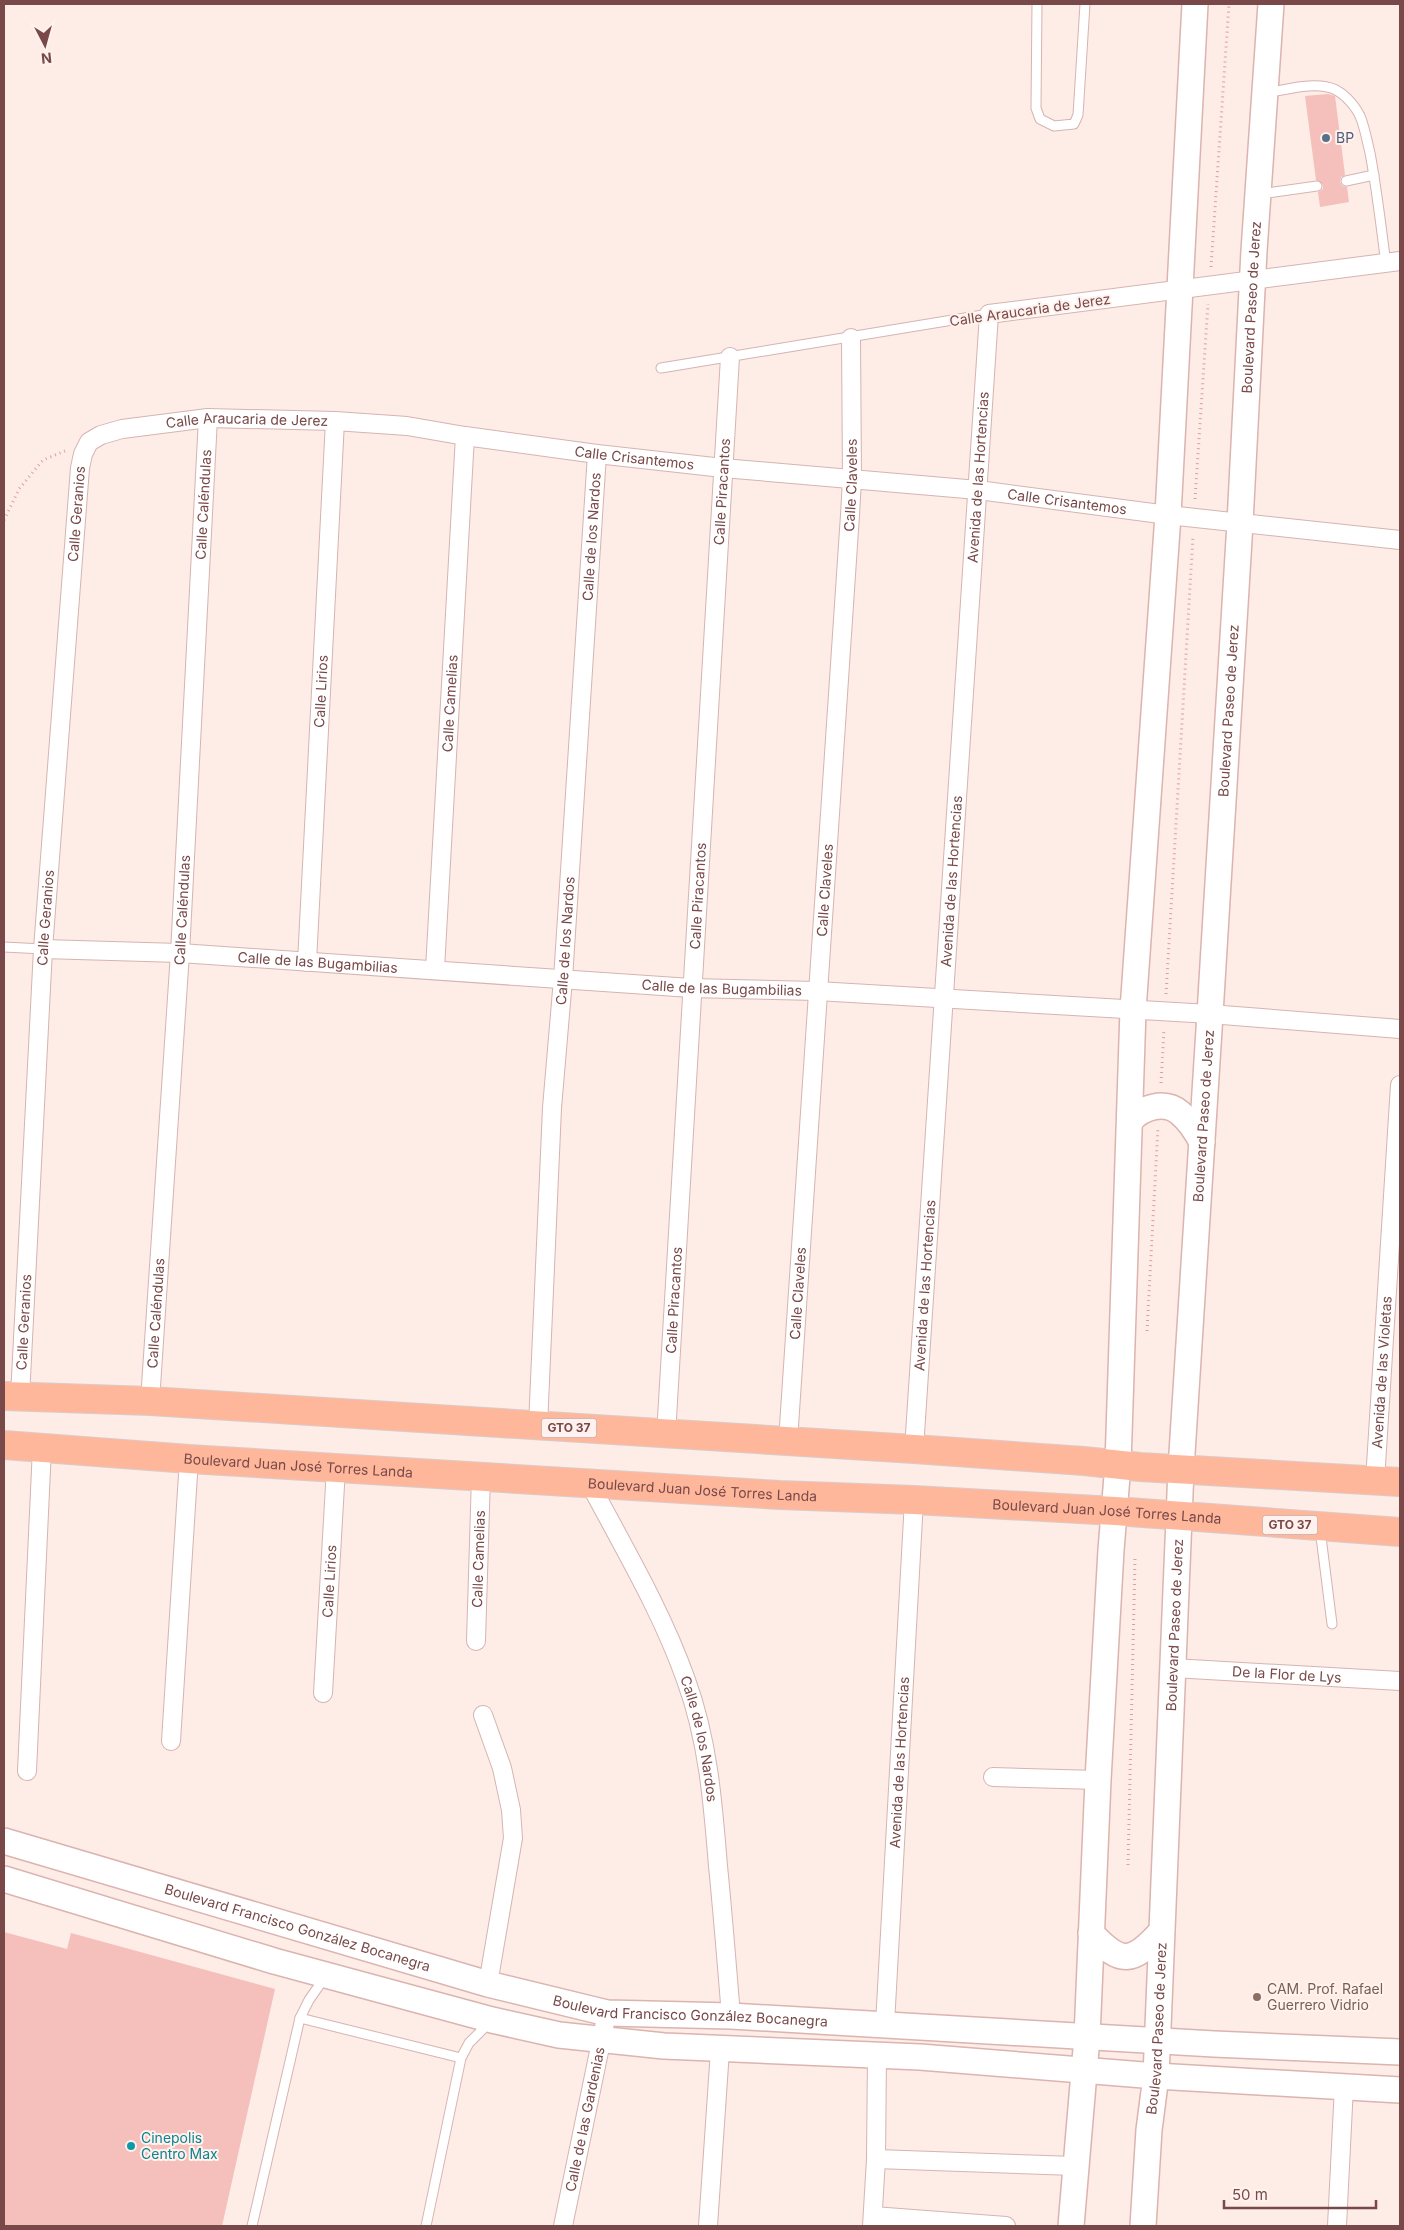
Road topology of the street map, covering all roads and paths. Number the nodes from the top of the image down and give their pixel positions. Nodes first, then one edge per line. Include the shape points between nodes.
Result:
1 (1037, 4) edge
2 (1085, 4) edge
3 (1195, 4) edge
4 (1229, 4) edge
5 (1271, 4) edge
6 (1264, 93) junction
7 (1374, 175) junction
8 (1346, 181) dead end
9 (1317, 186) dead end
10 (1258, 194) junction
11 (1393, 262) edge
12 (1253, 280) junction
13 (1209, 285) junction
14 (1180, 288) junction
15 (989, 314) junction
16 (851, 338) junction
17 (730, 357) junction
18 (660, 368) dead end
19 (208, 418) junction
20 (335, 421) junction
21 (407, 426) joint
22 (465, 436) junction
23 (89, 442) junction
24 (598, 454) junction
25 (723, 468) junction
26 (852, 479) junction
27 (978, 490) junction
28 (1168, 515) junction
29 (1194, 518) junction
30 (4, 520) edge
31 (1240, 523) junction
32 (1400, 540) edge
33 (4, 947) edge
34 (43, 949) junction
35 (180, 953) junction
36 (307, 962) junction
37 (435, 969) junction
38 (563, 979) junction
39 (691, 988) junction
40 (817, 991) junction
41 (943, 999) junction
42 (1134, 1010) junction
43 (1165, 1011) junction
44 (1210, 1014) junction
45 (1400, 1029) edge
46 (1400, 1085) edge
47 (1159, 1107) junction
48 (1130, 1120) junction
49 (1202, 1142) junction
50 (1146, 1340) dead end
51 (12, 1397) edge
52 (150, 1401) junction
53 (538, 1426) junction
54 (666, 1435) junction
55 (788, 1441) junction
56 (4, 1445) edge
57 (42, 1448) junction
58 (914, 1449) junction
59 (189, 1459) junction
60 (1118, 1464) junction
61 (336, 1468) junction
62 (1181, 1469) junction
63 (481, 1476) junction
64 (1388, 1482) edge
65 (590, 1484) junction
66 (914, 1500) junction
67 (1115, 1511) junction
68 (1179, 1516) junction
69 (1320, 1527) junction
70 (1400, 1532) edge
71 (1135, 1553) dead end
72 (1332, 1624) dead end
73 (476, 1641) dead end
74 (1173, 1668) junction
75 (1400, 1681) edge
76 (323, 1693) dead end
77 (483, 1715) dead end
78 (171, 1742) dead end
79 (27, 1770) dead end
80 (993, 1777) dead end
81 (1098, 1780) junction
82 (4, 1841) edge
83 (1128, 1865) dead end
84 (4, 1879) edge
85 (1162, 1932) junction
86 (1091, 1933) junction
87 (374, 1951) junction
88 (326, 1975) junction
89 (488, 1984) junction
90 (607, 2013) junction
91 (731, 2016) junction
92 (300, 2018) junction
93 (492, 2020) junction
94 (885, 2024) junction
95 (1087, 2038) junction
96 (600, 2040) junction
97 (1157, 2041) junction
98 (720, 2050) junction
99 (1400, 2052) edge
100 (877, 2055) junction
101 (461, 2058) junction
102 (1085, 2071) junction
103 (1156, 2076) junction
104 (1344, 2086) junction
105 (1400, 2090) edge
106 (876, 2159) junction
107 (1075, 2166) junction
108 (872, 2221) edge
109 (252, 2226) edge
110 (426, 2226) edge
111 (563, 2226) edge
112 (708, 2226) edge
113 (1006, 2226) edge
114 (1071, 2226) edge
115 (1142, 2226) edge
116 (1337, 2226) edge

1 - 2 lane via 1036,108 1040,119 1054,126 1074,124 1078,115
3 - 14 main road
4 - 13 path
5 - 6 main road, Boulevard Paseo de Jerez
6 - 7 lane via 1313,86 1338,90 1360,116
6 - 10 main road, Boulevard Paseo de Jerez
7 - 8 lane
7 - 11 lane
9 - 10 lane
10 - 12 main road, Boulevard Paseo de Jerez
11 - 12 street, Calle Araucaria de Jerez
12 - 13 street, Calle Araucaria de Jerez
12 - 31 main road, Boulevard Paseo de Jerez
13 - 14 street, Calle Araucaria de Jerez
13 - 29 path
14 - 15 street, Calle Araucaria de Jerez
14 - 28 main road
15 - 16 lane, Calle Araucaria de Jerez
15 - 27 street, Avenida de las Hortencias
16 - 17 lane, Calle Araucaria de Jerez
16 - 26 street, Calle Claveles
17 - 18 lane, Calle Araucaria de Jerez
17 - 25 street, Calle Piracantos
19 - 20 street, Calle Araucaria de Jerez
19 - 23 street, Calle Araucaria de Jerez via 122,429
19 - 35 street, Calle Caléndulas
20 - 21 street, Calle Araucaria de Jerez
20 - 36 street, Calle Lirios
21 - 22 street, Calle Crisantemos
22 - 24 street, Calle Crisantemos
22 - 37 street, Calle Camelias
23 - 30 path via 43,460 19,490
23 - 34 street, Calle Geranios via 82,454 80,468
24 - 25 street, Calle Crisantemos
24 - 38 street, Calle de los Nardos
25 - 26 street, Calle Crisantemos
25 - 39 street, Calle Piracantos
26 - 27 street, Calle Crisantemos
26 - 40 street, Calle Claveles
27 - 28 street, Calle Crisantemos
27 - 41 street, Avenida de las Hortencias
28 - 29 street, Calle Crisantemos
28 - 42 main road
29 - 31 street, Calle Crisantemos
29 - 43 path
31 - 32 street, Calle Crisantemos
31 - 44 main road, Boulevard Paseo de Jerez
33 - 34 lane
34 - 35 street, Calle de las Bugambilias
34 - 51 street, Calle Geranios
35 - 36 street, Calle de las Bugambilias
35 - 52 street, Calle Caléndulas
36 - 37 street, Calle de las Bugambilias
37 - 38 street, Calle de las Bugambilias
38 - 39 street, Calle de las Bugambilias
38 - 53 street, Calle de los Nardos via 552,1108
39 - 40 street, Calle de las Bugambilias
39 - 54 street, Calle Piracantos
40 - 41 street, Calle de las Bugambilias
40 - 55 street, Calle Claveles
41 - 42 street, Calle de las Bugambilias
41 - 58 street, Avenida de las Hortencias
42 - 43 street, Calle de las Bugambilias
42 - 48 main road
43 - 44 street, Calle de las Bugambilias
43 - 47 path
44 - 45 street, Calle de las Bugambilias
44 - 49 main road, Boulevard Paseo de Jerez
46 - 64 street, Avenida de las Violetas
47 - 48 main road via 1148,1107
47 - 49 main road via 1178,1111 1190,1122
47 - 50 path
48 - 60 main road
49 - 62 main road, Boulevard Paseo de Jerez
51 - 52 main road, GTO 37
52 - 53 main road, GTO 37
53 - 54 main road, GTO 37
54 - 55 main road, GTO 37
55 - 58 main road, GTO 37
56 - 57 main road, Boulevard Juan José Torres Landa / GTO 37
57 - 59 main road, Boulevard Juan José Torres Landa / GTO 37
57 - 79 street
58 - 60 main road, GTO 37
59 - 61 main road, Boulevard Juan José Torres Landa / GTO 37
59 - 78 street
60 - 62 main road, GTO 37
60 - 67 main road
61 - 63 main road, Boulevard Juan José Torres Landa / GTO 37
61 - 76 street, Calle Lirios
62 - 64 main road, GTO 37
62 - 68 main road, Boulevard Paseo de Jerez
63 - 65 main road, Boulevard Juan José Torres Landa / GTO 37
63 - 73 street, Calle Camelias
65 - 66 main road, Boulevard Juan José Torres Landa / GTO 37
65 - 91 street, Calle de los Nardos via 670,1639 698,1719 714,1809
66 - 67 main road, Boulevard Juan José Torres Landa / GTO 37
66 - 94 street, Avenida de las Hortencias
67 - 68 main road, Boulevard Juan José Torres Landa / GTO 37
67 - 81 main road
68 - 69 main road, Boulevard Juan José Torres Landa / GTO 37
68 - 74 main road, Boulevard Paseo de Jerez
69 - 70 main road, Boulevard Juan José Torres Landa / GTO 37
69 - 72 lane
71 - 83 path
74 - 75 street, De la Flor de Lys
74 - 85 main road, Boulevard Paseo de Jerez
77 - 89 street via 502,1768 511,1810 512,1838
80 - 81 street
81 - 86 main road
82 - 87 main road, Boulevard Francisco González Bocanegra
84 - 88 main road
85 - 86 main road via 1141,1953 1122,1957 1113,1954
85 - 97 main road, Boulevard Paseo de Jerez
86 - 95 main road
87 - 88 main road via 341,1955
87 - 89 main road, Boulevard Francisco González Bocanegra
88 - 92 lane
88 - 93 main road
89 - 90 main road, Boulevard Francisco González Bocanegra
90 - 91 main road, Boulevard Francisco González Bocanegra
90 - 96 street, Calle de las Gardenias
91 - 94 main road, Boulevard Francisco González Bocanegra
92 - 101 lane
92 - 109 lane
93 - 96 main road
93 - 101 lane via 469,2043
94 - 95 main road, Boulevard Francisco González Bocanegra
95 - 97 main road, Boulevard Francisco González Bocanegra
95 - 102 main road
96 - 98 main road
96 - 111 street, Calle de las Gardenias
97 - 99 main road, Boulevard Francisco González Bocanegra
97 - 103 main road, Boulevard Paseo de Jerez
98 - 100 main road
98 - 112 street
100 - 102 main road
100 - 106 street
101 - 110 lane
102 - 103 main road
102 - 107 main road
103 - 104 main road
103 - 115 main road, Boulevard Paseo de Jerez
104 - 105 main road
104 - 116 street
106 - 107 street
106 - 108 street
107 - 114 main road
108 - 113 street

